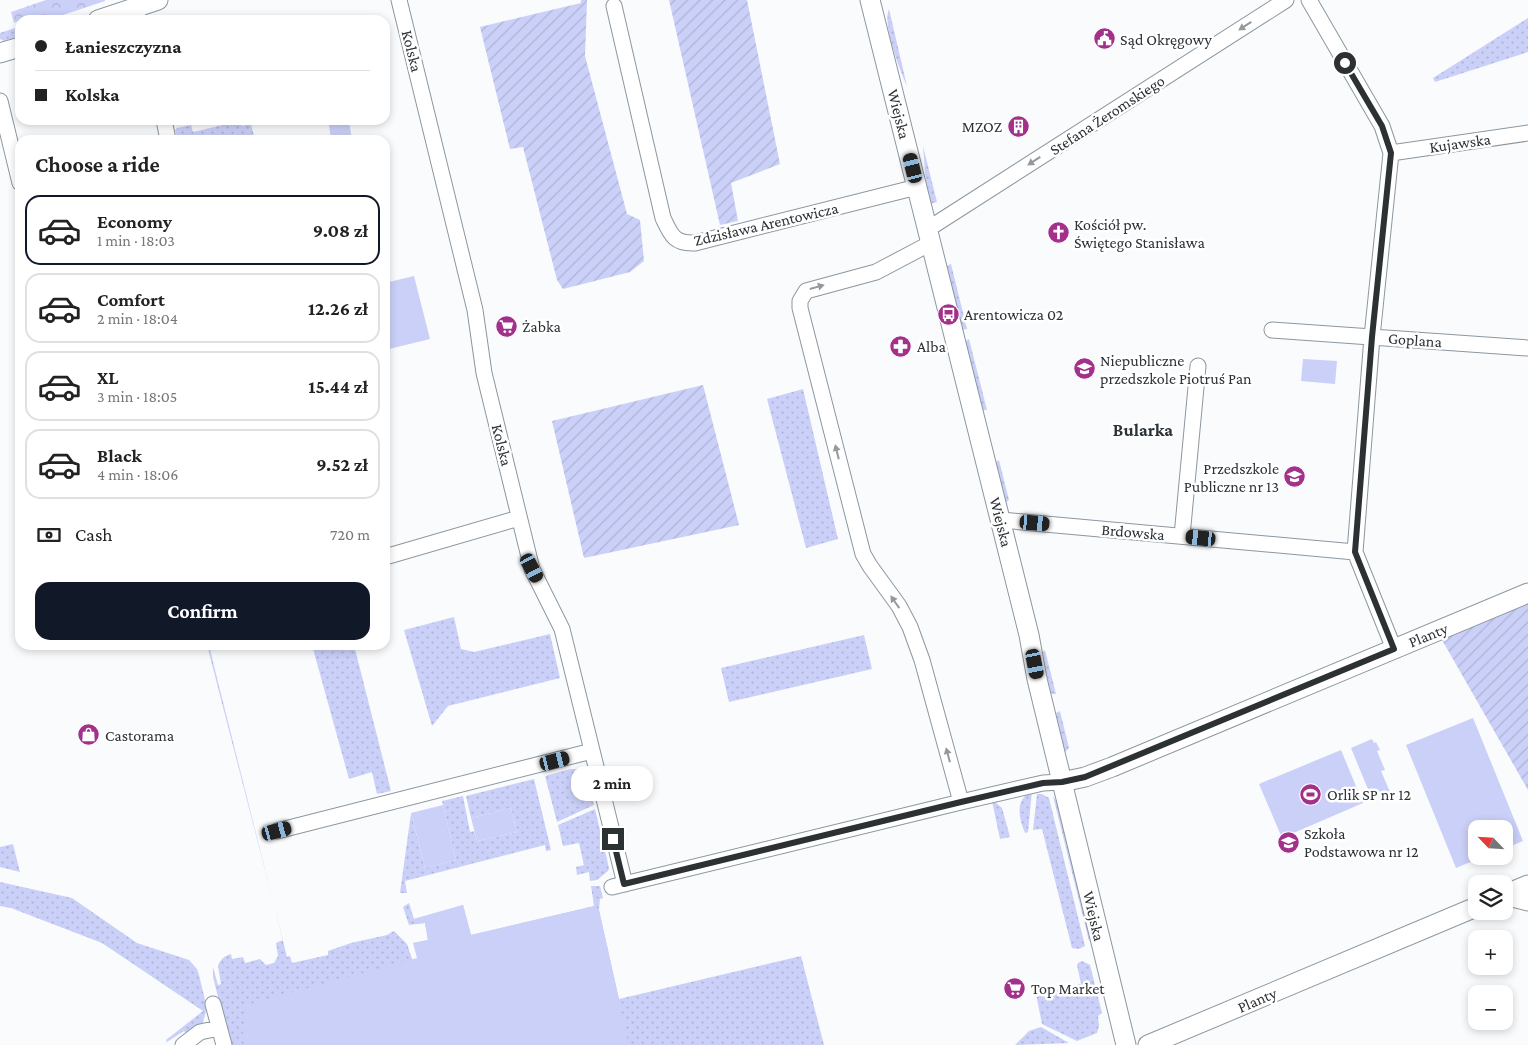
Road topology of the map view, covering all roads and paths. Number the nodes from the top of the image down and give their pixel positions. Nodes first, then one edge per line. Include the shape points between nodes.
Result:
1 (158, 0) edge
2 (399, 0) edge
3 (1286, 0) edge
4 (1309, 0) edge
5 (874, 1) edge
6 (614, 6) dead end
7 (137, 14) edge
8 (15, 48) edge
9 (0, 53) edge
10 (0, 101) edge
11 (1528, 133) edge
12 (1391, 153) junction
13 (15, 162) edge
14 (917, 187) junction
15 (929, 236) junction
16 (1272, 330) dead end
17 (1372, 337) junction
18 (1528, 348) edge
19 (1198, 366) dead end
20 (519, 518) junction
21 (1001, 520) junction
22 (1182, 536) junction
23 (1355, 552) junction
24 (390, 556) edge
25 (1528, 593) edge
26 (1394, 649) junction
27 (592, 751) junction
28 (1062, 782) junction
29 (961, 802) junction
30 (277, 831) dead end
31 (618, 885) joint
32 (1528, 885) edge
33 (1513, 892) edge
34 (1513, 899) edge
35 (1528, 903) edge
36 (1468, 910) edge
37 (213, 1004) dead end
38 (219, 1028) junction
39 (183, 1045) edge
40 (224, 1045) edge
41 (1126, 1045) edge
42 (1148, 1045) edge

1 - 7 street
2 - 20 street, Kolska via 475,310 484,373
3 -> 15 street, Stefana Żeromskiego
4 - 12 street via 1382,126
5 - 14 street, Wiejska
6 - 14 street, Zdzisława Arentowicza via 664,218 677,240 695,243
8 - 9 street
10 - 13 street
11 - 12 street, Kujawska
12 - 17 street
14 - 15 street, Wiejska
15 - 21 street, Wiejska
29 -> 15 street, Stefana Żeromskiego via 913,635 899,606 864,554 800,308 806,291 876,272
16 - 17 street, Goplana
17 - 18 street, Goplana
17 - 23 street
19 - 22 street
20 - 24 street
20 - 27 street, Kolska via 532,568 562,629
21 - 22 street, Brdowska
21 - 28 street, Wiejska
22 - 23 street, Brdowska
23 - 26 street
25 - 26 street, Planty
26 - 28 street, Planty via 1112,767
27 - 30 street
27 - 31 street, Kolska
28 - 29 street, Planty via 1043,783
28 - 41 street, Wiejska
29 - 31 street, Planty
32 - 33 street
34 - 35 street
36 - 42 street, Planty
37 - 38 street
38 - 39 street via 200,1032
38 - 40 street

